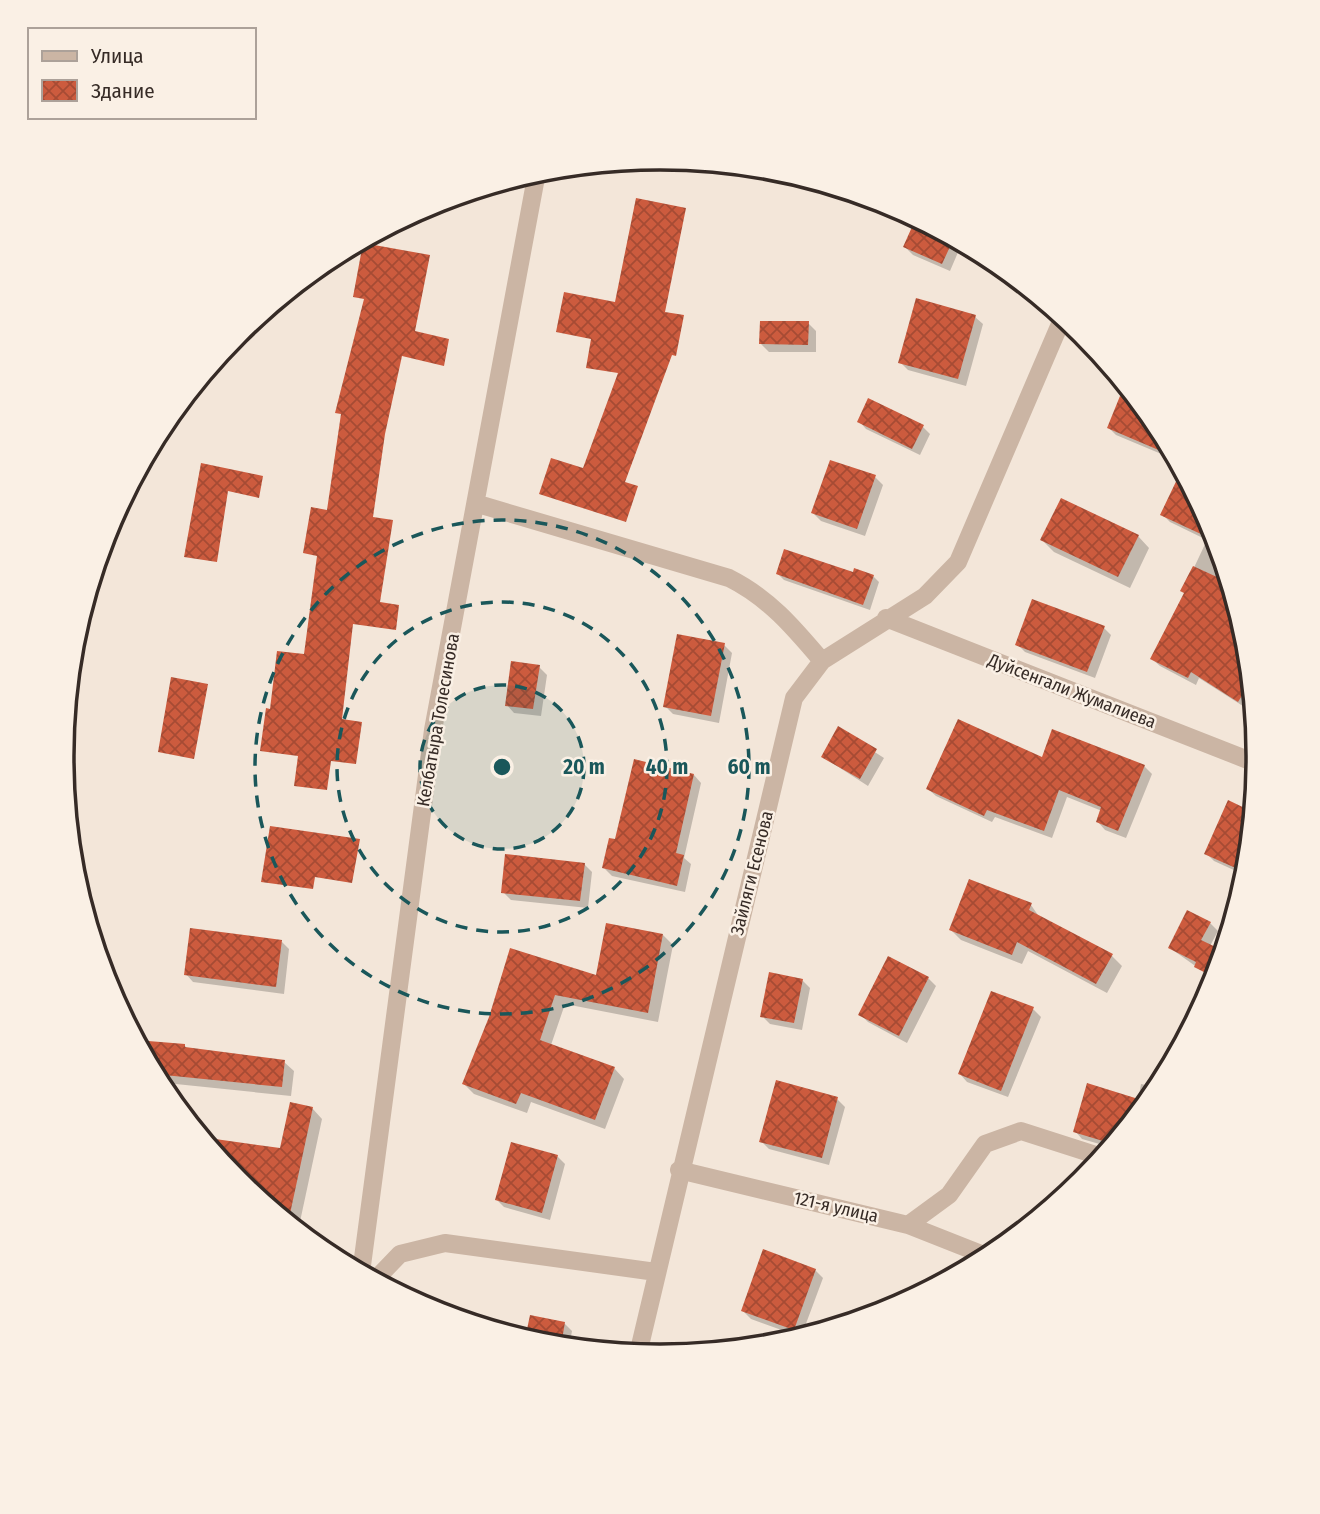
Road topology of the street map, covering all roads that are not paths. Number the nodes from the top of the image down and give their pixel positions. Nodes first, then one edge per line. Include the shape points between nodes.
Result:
1 (535, 184) edge
2 (1059, 327) edge
3 (478, 504) junction
4 (886, 618) junction
5 (822, 661) junction
6 (1246, 759) edge
7 (1092, 1154) edge
8 (679, 1170) junction
9 (908, 1225) junction
10 (975, 1252) edge
11 (362, 1262) edge
12 (656, 1272) junction
13 (382, 1273) edge
14 (640, 1343) edge

1 - 3 street, Келбатыра Толесинова
2 - 4 street, Зайляги Есенова via 958,562 925,596
3 - 5 street via 729,578 753,590 786,618
3 - 11 street, Келбатыра Толесинова via 433,730
4 - 5 street, Зайляги Есенова
4 - 6 street, Дуйсенгали Жумалиева
5 - 8 street, Зайляги Есенова via 794,698
7 - 9 street via 1021,1131 985,1144 949,1195
8 - 9 street, 121-я улица
8 - 12 street, Зайляги Есенова
9 - 10 street, 121-я улица
12 - 13 street via 445,1243 400,1254
12 - 14 street, Зайляги Есенова

